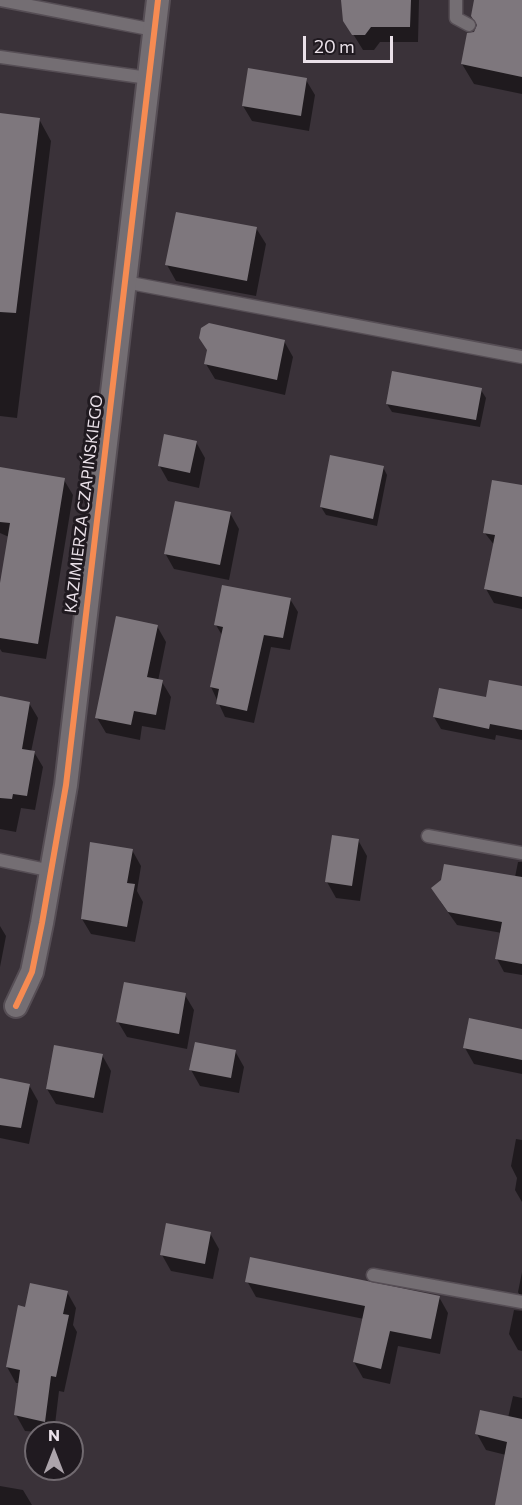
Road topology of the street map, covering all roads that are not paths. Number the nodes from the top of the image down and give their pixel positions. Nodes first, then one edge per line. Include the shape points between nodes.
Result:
1 (0, 0) edge
2 (158, 0) edge
3 (456, 0) edge
4 (469, 25) dead end
5 (154, 30) junction
6 (0, 57) edge
7 (148, 78) junction
8 (124, 282) junction
9 (522, 357) edge
10 (428, 836) dead end
11 (522, 853) edge
12 (0, 860) edge
13 (52, 871) junction
14 (16, 1006) dead end
15 (373, 1275) dead end
16 (522, 1302) edge

1 - 5 lane
2 - 5 street, KAZIMIERZA CZAPIŃSKIEGO
3 - 4 lane via 456,18
5 - 7 street, KAZIMIERZA CZAPIŃSKIEGO
6 - 7 lane
7 - 8 street, KAZIMIERZA CZAPIŃSKIEGO
8 - 9 lane
8 - 13 street, KAZIMIERZA CZAPIŃSKIEGO via 66,785
10 - 11 lane
12 - 13 lane
13 - 14 street, KAZIMIERZA CZAPIŃSKIEGO via 32,972
15 - 16 lane

